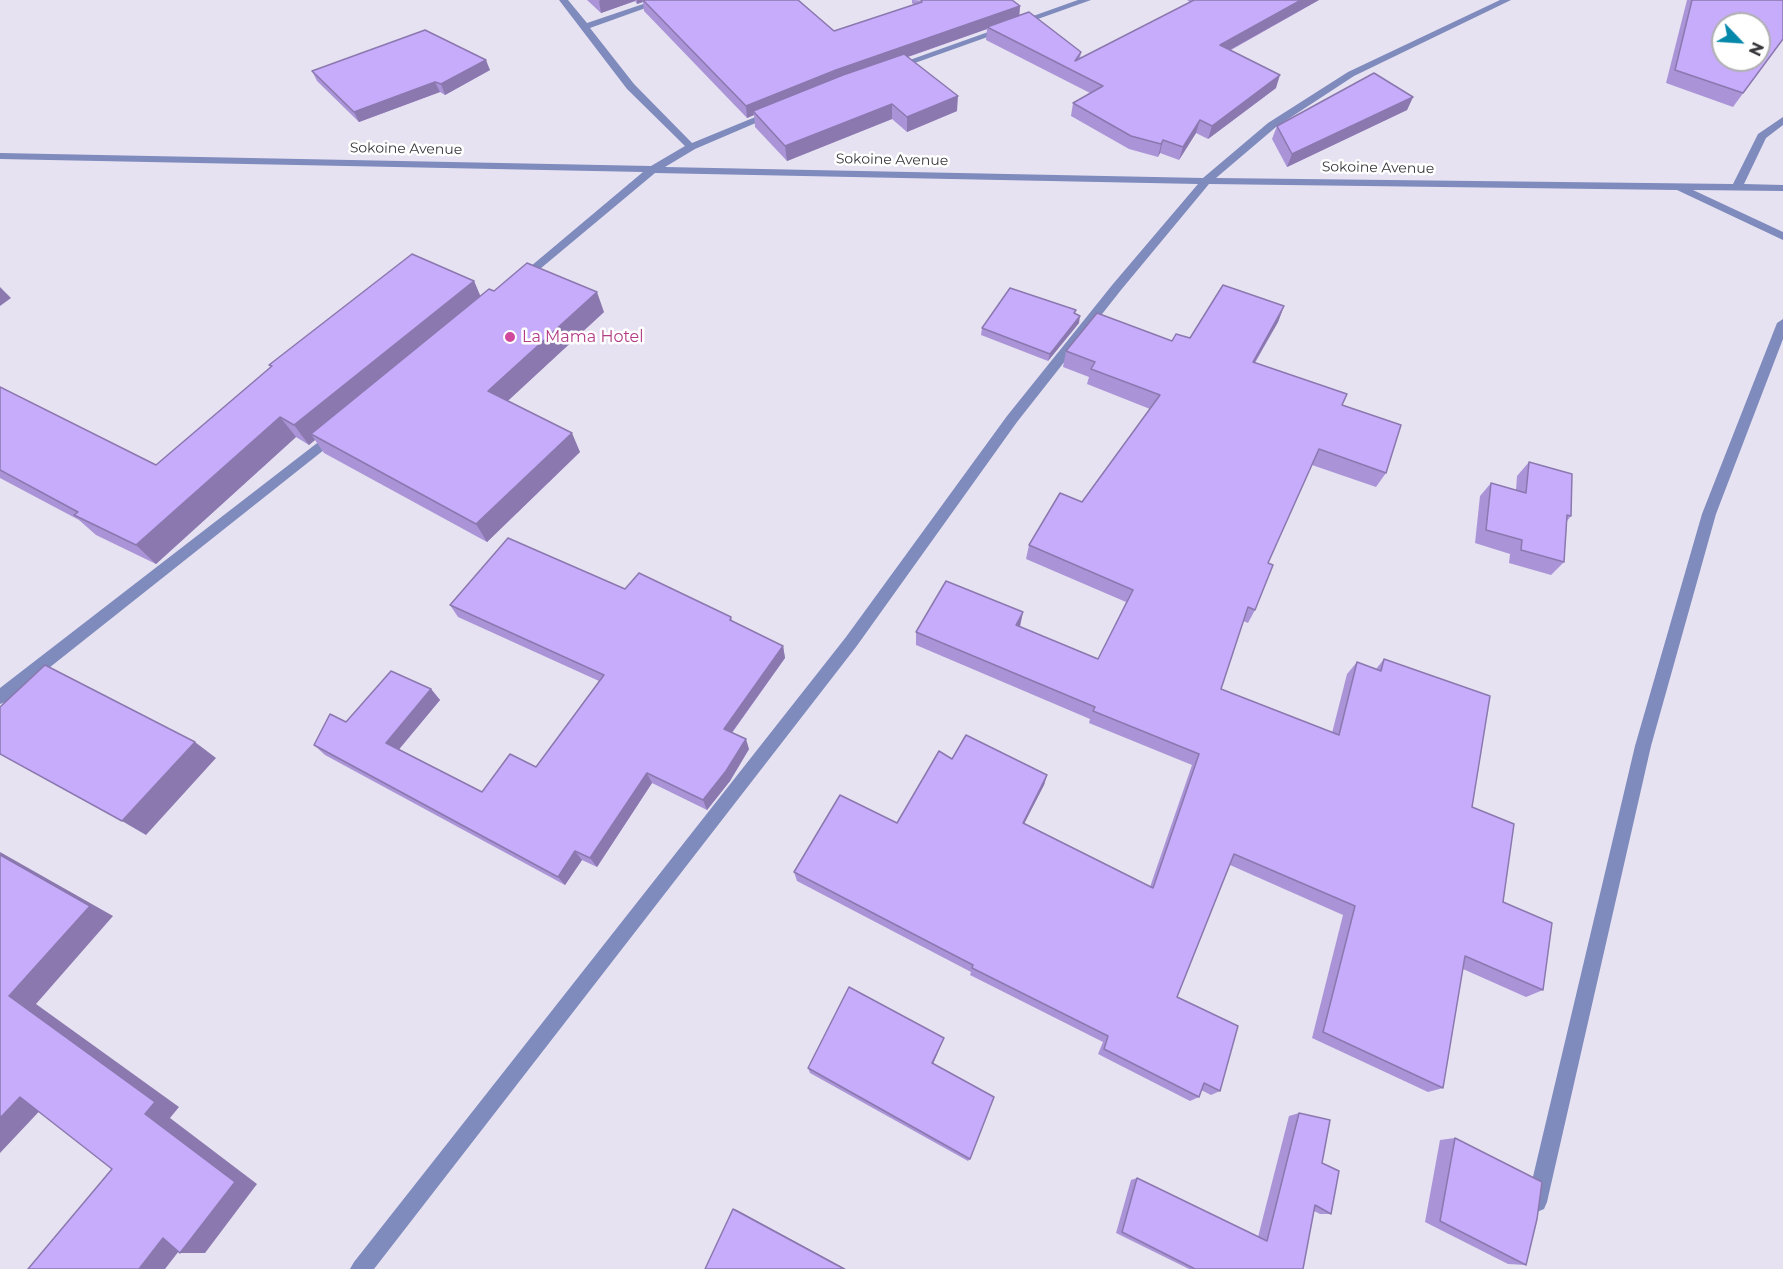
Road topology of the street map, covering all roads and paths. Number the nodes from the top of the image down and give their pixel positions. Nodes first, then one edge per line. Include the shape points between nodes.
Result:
1 (563, 0) edge
2 (664, 0) edge
3 (1087, 0) edge
4 (1508, 0) edge
5 (586, 26) junction
6 (883, 71) edge
7 (787, 108) edge
8 (1783, 120) edge
9 (691, 147) junction
10 (0, 156) edge
11 (652, 170) junction
12 (1206, 181) junction
13 (1678, 187) junction
14 (1737, 187) junction
15 (1783, 188) edge
16 (1783, 236) edge
17 (516, 285) edge
18 (1783, 322) edge
19 (341, 430) edge
20 (0, 698) edge
21 (1534, 1214) edge
22 (362, 1269) edge

1 - 5 street
2 - 5 street
3 - 6 street
4 - 12 street via 1352,74 1272,125
5 - 9 street via 640,98
7 - 9 street
8 - 14 street via 1762,136
9 - 11 street
10 - 11 street, Sokoine Avenue
11 - 12 street, Sokoine Avenue
11 - 17 street
12 - 13 street, Sokoine Avenue
12 - 22 street via 1012,419 851,642
13 - 14 street, Sokoine Avenue
13 - 16 street
14 - 15 street, Sokoine Avenue
18 - 21 street via 1709,514 1643,746
19 - 20 street

